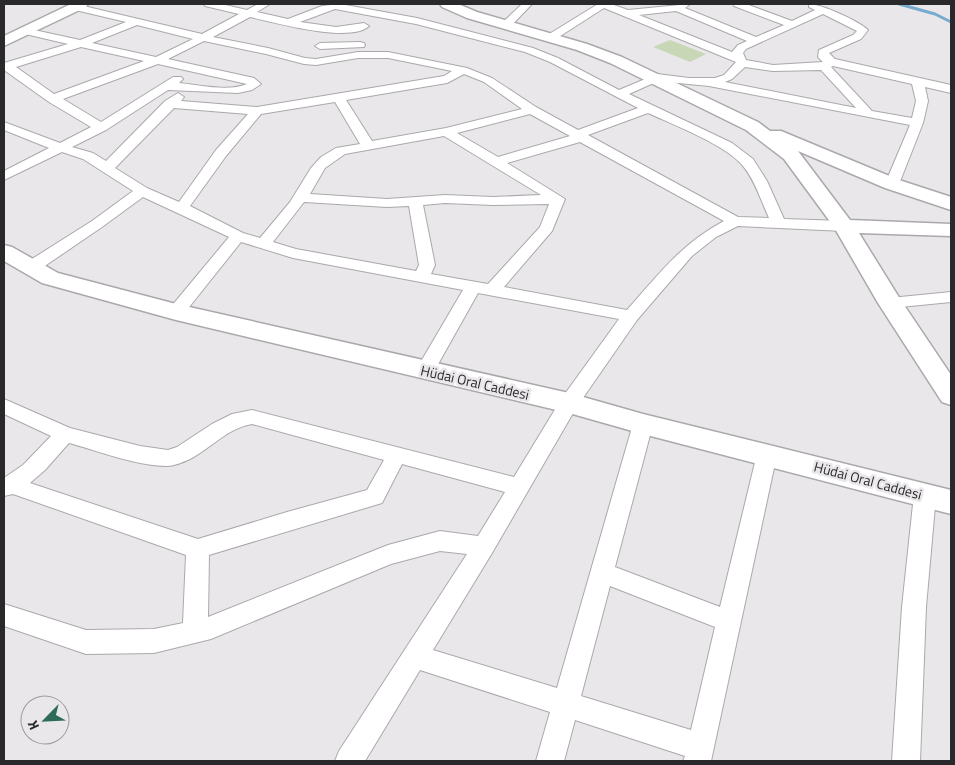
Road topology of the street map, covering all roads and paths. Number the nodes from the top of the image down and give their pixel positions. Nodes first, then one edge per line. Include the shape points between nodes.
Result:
1 (209, 4) edge
2 (265, 4) edge
3 (447, 4) edge
4 (527, 4) edge
5 (604, 4) edge
6 (738, 4) edge
7 (810, 4) edge
8 (78, 5) edge
9 (681, 6) edge
10 (824, 9) junction
11 (248, 13) junction
12 (627, 13) junction
13 (139, 21) junction
14 (290, 22) junction
15 (506, 25) junction
16 (364, 26) dead end
17 (793, 26) junction
18 (336, 30) junction
19 (25, 31) junction
20 (203, 38) junction
21 (550, 38) junction
22 (756, 41) junction
23 (4, 42) edge
24 (82, 43) junction
25 (320, 46) junction
26 (391, 56) junction
27 (158, 60) junction
28 (304, 61) junction
29 (741, 61) junction
30 (828, 64) junction
31 (5, 66) edge
32 (192, 68) junction
33 (463, 70) junction
34 (650, 78) junction
35 (708, 83) junction
36 (918, 83) junction
37 (167, 86) junction
38 (191, 87) junction
39 (951, 89) edge
40 (620, 94) junction
41 (338, 98) junction
42 (53, 99) junction
43 (169, 104) junction
44 (650, 108) junction
45 (532, 110) junction
46 (256, 111) junction
47 (867, 112) junction
48 (916, 122) junction
49 (4, 126) edge
50 (752, 126) junction
51 (101, 127) junction
52 (446, 132) junction
53 (579, 136) junction
54 (368, 146) junction
55 (62, 148) junction
56 (496, 162) junction
57 (107, 168) junction
58 (4, 176) edge
59 (892, 184) junction
60 (142, 192) junction
61 (301, 198) junction
62 (558, 198) junction
63 (415, 201) junction
64 (951, 204) edge
65 (182, 208) junction
66 (735, 221) junction
67 (779, 224) junction
68 (844, 226) junction
69 (951, 230) edge
70 (238, 236) junction
71 (263, 244) junction
72 (4, 252) edge
73 (30, 268) junction
74 (422, 277) junction
75 (473, 286) junction
76 (492, 290) junction
77 (951, 296) edge
78 (890, 303) junction
79 (176, 312) junction
80 (631, 316) junction
81 (425, 370) junction
82 (951, 395) edge
83 (569, 403) junction
84 (4, 406) edge
85 (642, 424) junction
86 (65, 434) junction
87 (767, 454) junction
88 (397, 455) junction
89 (8, 487) edge
90 (519, 487) junction
91 (925, 495) junction
92 (951, 502) edge
93 (484, 546) junction
94 (198, 550) junction
95 (602, 572) junction
96 (4, 615) edge
97 (728, 621) junction
98 (196, 631) junction
99 (415, 656) junction
100 (565, 704) junction
101 (698, 754) edge
102 (350, 761) edge
103 (550, 761) edge
104 (906, 761) edge

1 - 11 street
2 - 11 street
3 - 15 street
4 - 15 street
5 - 12 street
5 - 21 street
6 - 17 street
7 - 10 street
8 - 13 street
8 - 19 street
9 - 12 street
9 - 22 street
10 - 17 street
10 - 30 street via 863,30 857,38 823,52
11 - 14 street
11 - 20 street
12 - 29 street
13 - 20 street
13 - 24 street
14 - 18 street
14 - 40 street via 335,6 417,21 529,50
15 - 21 street
16 - 18 street
17 - 22 street
18 - 25 street
19 - 23 street
19 - 24 street
20 - 27 street
20 - 28 street
21 - 34 street via 616,60
22 - 29 street via 737,53
24 - 27 street
24 - 31 street
25 - 26 street via 392,44
25 - 28 street
26 - 28 street
26 - 33 street
27 - 32 street
27 - 42 street
29 - 30 street via 773,68
29 - 35 street via 728,77
30 - 36 street
30 - 47 street
31 - 42 street
32 - 37 street
32 - 38 street via 250,80 255,84 232,91
33 - 41 street via 447,79
33 - 45 street via 488,80
34 - 35 street
34 - 40 street
34 - 50 street
35 - 47 street
36 - 39 street
36 - 48 street via 922,101
37 - 38 street
37 - 51 street
38 - 43 street
40 - 44 street
41 - 46 street
41 - 54 street
42 - 51 street
43 - 46 street
43 - 57 street
44 - 53 street
44 - 67 street via 727,146 748,162 760,180
45 - 52 street
45 - 53 street
46 - 65 street
47 - 48 street
48 - 59 street
49 - 55 street
50 - 59 street
50 - 68 street via 791,155
51 - 55 street
52 - 54 street
52 - 56 street
53 - 56 street
53 - 66 street
54 - 61 street via 328,156
55 - 57 street via 88,156
55 - 58 street
56 - 62 street
57 - 60 street
59 - 64 street
60 - 65 street
60 - 73 street
61 - 63 street via 387,203
61 - 71 street
62 - 63 street
62 - 76 street via 547,228
63 - 74 street via 427,265
65 - 70 street
66 - 67 street
66 - 80 street via 686,253
67 - 68 street
68 - 69 street
68 - 78 street
70 - 71 street
70 - 79 street
71 - 74 street via 292,253
72 - 73 street, Hüdai Oral Caddesi
73 - 79 street, Hüdai Oral Caddesi via 50,278
74 - 75 street
75 - 76 street
75 - 81 street
76 - 80 street
77 - 78 street
78 - 82 street
79 - 81 street, Hüdai Oral Caddesi
80 - 83 street
81 - 83 street, Hüdai Oral Caddesi
83 - 85 street, Hüdai Oral Caddesi
83 - 90 street
84 - 86 street
85 - 87 street, Hüdai Oral Caddesi
85 - 95 street
86 - 88 street via 168,458 184,453 239,419 252,417
86 - 89 street via 44,459
87 - 91 street, Hüdai Oral Caddesi
87 - 97 street
88 - 90 street
88 - 94 street via 374,497
89 - 94 street
90 - 93 street
91 - 92 street, Hüdai Oral Caddesi
91 - 104 street via 914,607
93 - 98 street via 440,541 388,555 211,628
93 - 99 street
94 - 98 street
95 - 97 street
95 - 100 street
96 - 98 street via 86,642 154,641
97 - 101 street
99 - 100 street
99 - 102 street
100 - 101 street
100 - 103 street

